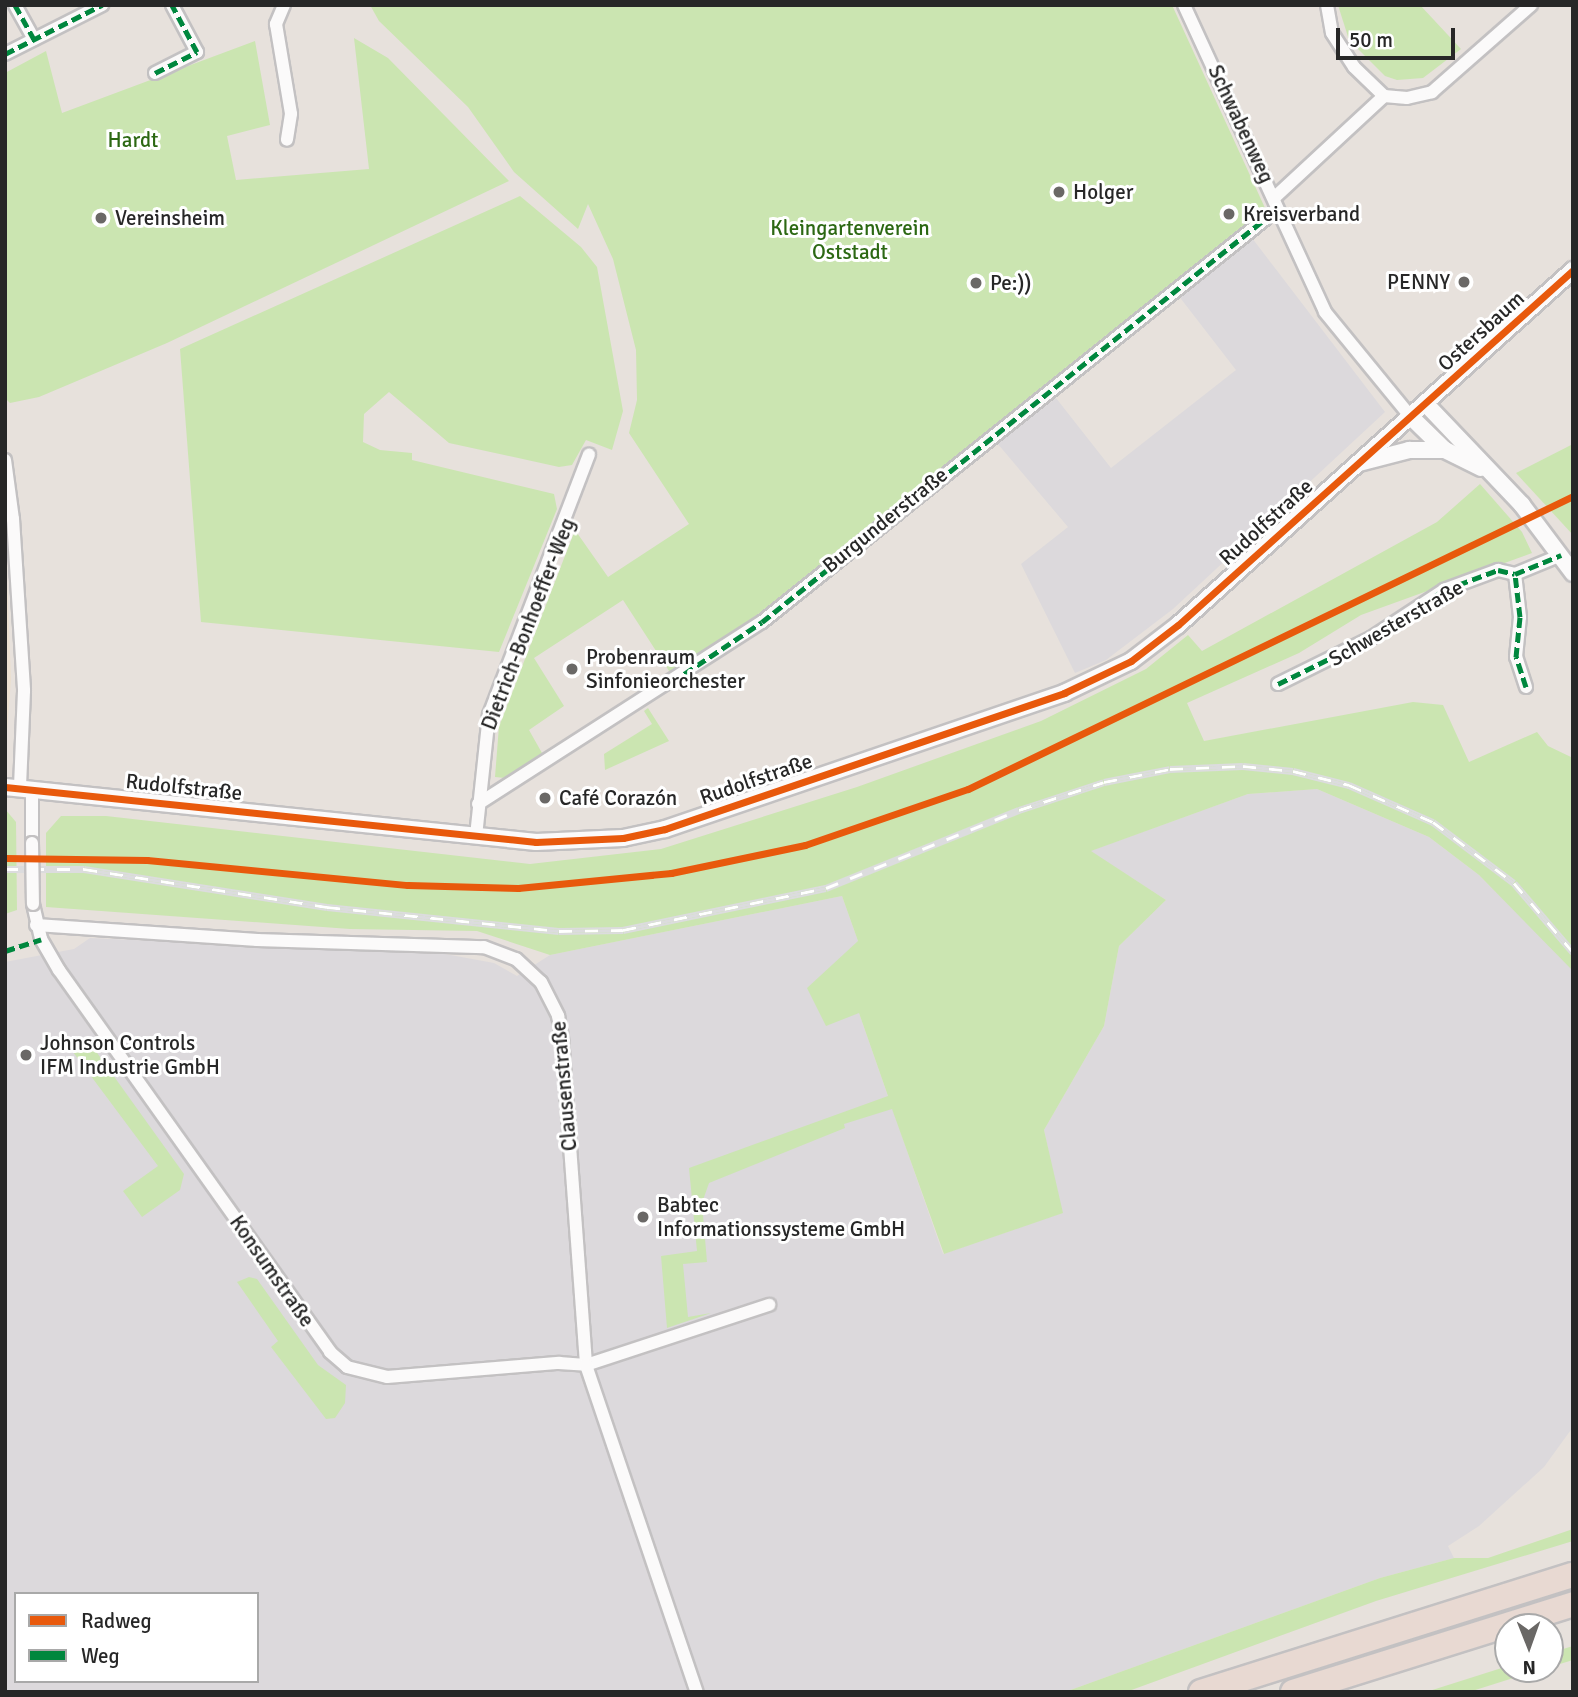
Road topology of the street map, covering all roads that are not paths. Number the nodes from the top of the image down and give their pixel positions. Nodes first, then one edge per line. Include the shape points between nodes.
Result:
1 (15, 5) edge
2 (102, 5) edge
3 (172, 5) edge
4 (284, 5) edge
5 (1184, 5) edge
6 (1327, 5) edge
7 (1531, 5) edge
8 (34, 40) junction
9 (5, 54) edge
10 (155, 73) dead end
11 (1384, 96) junction
12 (287, 140) dead end
13 (1275, 197) junction
14 (1275, 211) junction
15 (1573, 270) edge
16 (1425, 403) junction
17 (1410, 416) junction
18 (1446, 450) junction
19 (589, 456) dead end
20 (5, 460) edge
21 (1354, 464) junction
22 (1492, 474) junction
23 (1561, 555) junction
24 (1573, 573) edge
25 (1515, 574) junction
26 (1278, 684) dead end
27 (1527, 687) dead end
28 (19, 787) edge
29 (478, 804) junction
30 (476, 836) junction
31 (36, 925) junction
32 (769, 1305) dead end
33 (586, 1365) junction
34 (1573, 1574) edge
35 (1573, 1605) edge
36 (697, 1692) edge
37 (1201, 1692) edge
38 (1293, 1692) edge

1 - 8 street
2 - 8 street
3 - 10 street via 197,52
4 - 12 street via 276,24 291,114
5 - 13 street, Schwabenweg
6 - 11 street via 1340,48
7 - 11 street via 1432,92 1407,98
8 - 9 street
11 - 13 street
13 - 14 street, Schwabenweg
14 - 17 street, Schwabenweg via 1325,312
14 - 29 street, Burgunderstraße via 745,634
15 - 16 street, Ostersbaum
16 - 17 street, Ostersbaum
16 - 22 street
17 - 18 street
17 - 21 street, Rudolfstraße
18 - 21 street via 1409,450
18 - 22 street
19 - 29 street, Dietrich-Bonhoeffer-Weg via 489,715
20 - 28 street via 24,691
21 - 30 street, Rudolfstraße via 1178,625 1131,661 1089,682 665,829 577,842
22 - 23 street
23 - 24 street
23 - 25 street, Schwesterstraße
25 - 26 street, Schwesterstraße via 1498,570 1444,590 1371,638
25 - 27 street via 1520,617 1516,657
28 - 30 street, Rudolfstraße
28 - 31 street, Konsumstraße, bridge via 32,843
29 - 30 street, Dietrich-Bonhoeffer-Weg
31 - 33 street, Konsumstraße via 67,981 330,1352 347,1367 387,1377 559,1363
31 - 33 street, Clausenstraße via 257,940 484,947 530,970 552,999 562,1037
32 - 33 street, Konsumstraße
33 - 36 street, Clausenstraße
34 - 37 highway
35 - 38 highway

